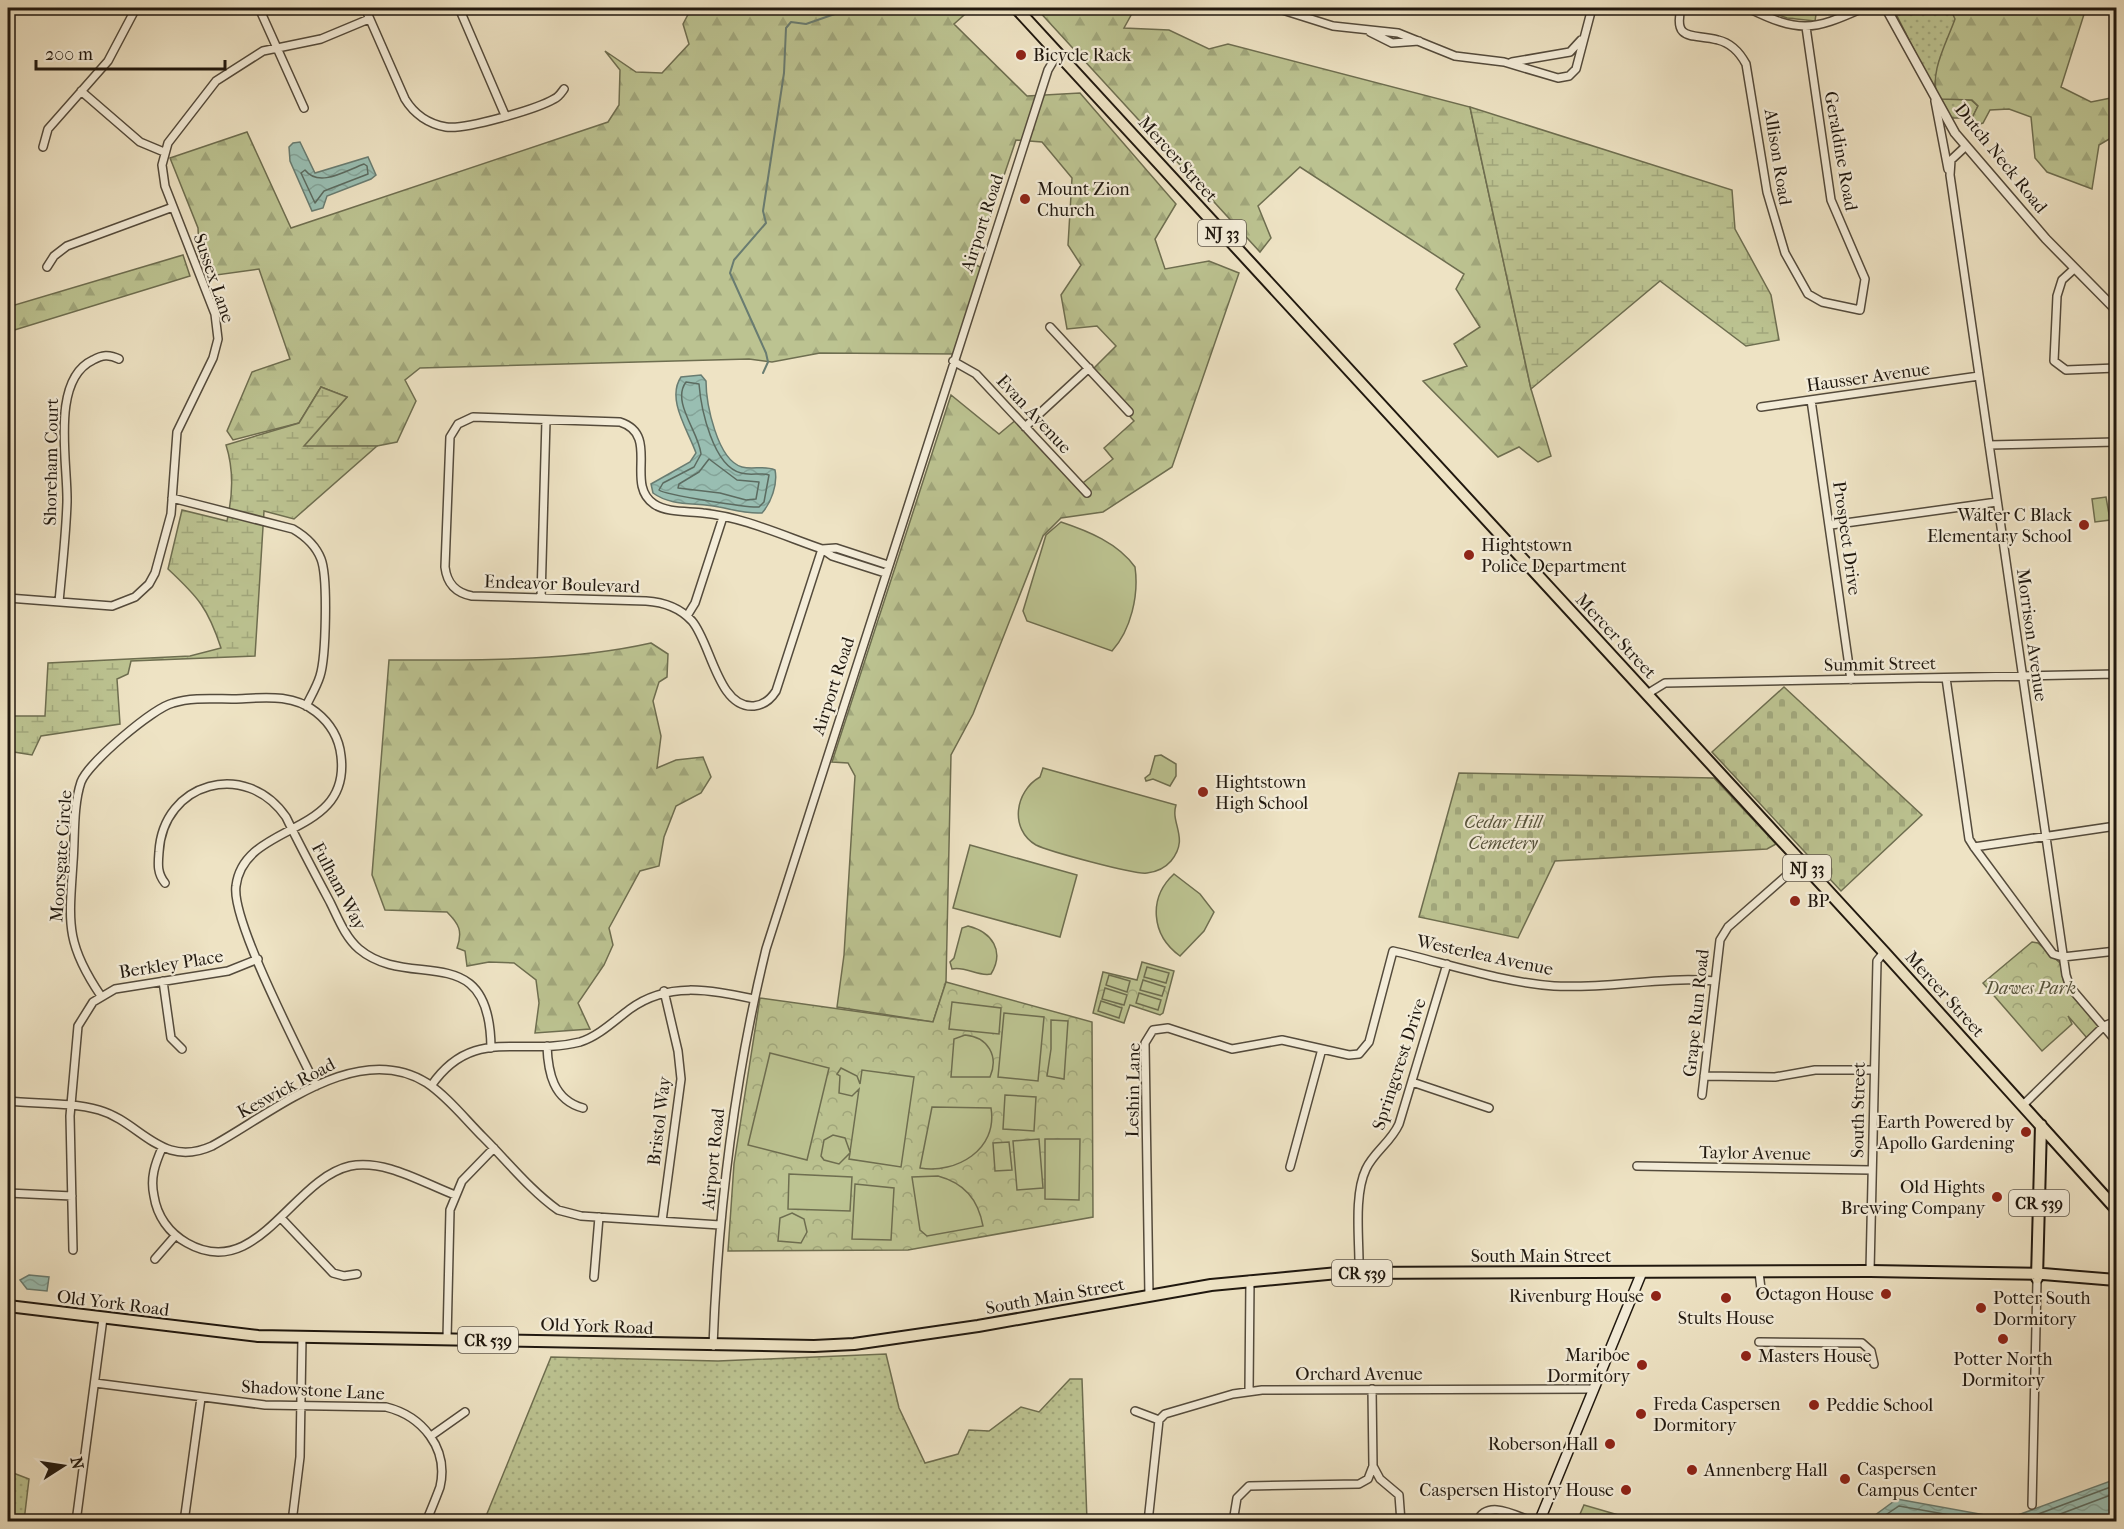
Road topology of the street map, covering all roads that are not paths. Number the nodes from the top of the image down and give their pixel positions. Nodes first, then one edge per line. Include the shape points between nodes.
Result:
1 (136, 8) edge
2 (259, 8) edge
3 (365, 8) edge
4 (459, 8) edge
5 (1016, 8) edge
6 (1276, 8) edge
7 (1592, 8) edge
8 (1681, 8) edge
9 (1748, 8) edge
10 (1863, 8) edge
11 (1886, 8) edge
12 (369, 18) junction
13 (1806, 27) junction
14 (1362, 29) junction
15 (1582, 38) junction
16 (1420, 41) junction
17 (276, 47) junction
18 (1058, 53) junction
19 (1504, 62) junction
20 (564, 89) dead end
21 (81, 91) junction
22 (1935, 101) junction
23 (304, 108) dead end
24 (505, 115) junction
25 (1966, 146) junction
26 (43, 147) dead end
27 (165, 152) junction
28 (1950, 175) junction
29 (173, 207) junction
30 (47, 267) dead end
31 (2074, 269) junction
32 (1860, 310) joint
33 (2116, 310) edge
34 (1050, 327) dead end
35 (119, 359) dead end
36 (954, 361) junction
37 (2116, 368) edge
38 (1089, 369) junction
39 (1979, 376) junction
40 (1811, 400) junction
41 (1761, 407) dead end
42 (1129, 412) dead end
43 (546, 420) junction
44 (1025, 428) junction
45 (2116, 442) edge
46 (1989, 445) junction
47 (1087, 494) dead end
48 (172, 498) junction
49 (1997, 502) junction
50 (723, 516) junction
51 (1831, 525) junction
52 (822, 549) junction
53 (888, 565) junction
54 (885, 573) junction
55 (541, 597) junction
56 (8, 598) edge
57 (59, 602) junction
58 (687, 616) junction
59 (2116, 674) edge
60 (2023, 676) junction
61 (1946, 678) junction
62 (1851, 680) junction
63 (2116, 685) edge
64 (1647, 694) junction
65 (306, 706) junction
66 (2116, 826) edge
67 (292, 830) junction
68 (2046, 837) junction
69 (1974, 847) junction
70 (1802, 862) junction
71 (165, 883) dead end
72 (1393, 951) joint
73 (2116, 951) edge
74 (1884, 952) junction
75 (2063, 957) junction
76 (258, 959) junction
77 (1447, 964) junction
78 (162, 981) junction
79 (1715, 981) junction
80 (664, 991) junction
81 (101, 996) junction
82 (754, 999) junction
83 (2116, 1021) edge
84 (2104, 1026) junction
85 (2116, 1041) edge
86 (548, 1046) junction
87 (491, 1048) junction
88 (182, 1049) dead end
89 (1322, 1049) junction
90 (1873, 1070) junction
91 (1704, 1076) junction
92 (1412, 1082) junction
93 (316, 1086) junction
94 (431, 1086) junction
95 (1702, 1095) dead end
96 (8, 1101) edge
97 (2023, 1105) junction
98 (70, 1106) junction
99 (583, 1108) dead end
100 (1489, 1108) dead end
101 (2041, 1125) junction
102 (162, 1148) junction
103 (494, 1148) junction
104 (1637, 1166) dead end
105 (1290, 1167) dead end
106 (1871, 1170) junction
107 (8, 1193) edge
108 (454, 1195) junction
109 (72, 1196) junction
110 (2116, 1209) edge
111 (599, 1217) junction
112 (281, 1218) junction
113 (662, 1221) junction
114 (720, 1225) junction
115 (176, 1236) junction
116 (73, 1250) dead end
117 (155, 1259) dead end
118 (1870, 1271) junction
119 (1642, 1272) junction
120 (1359, 1273) junction
121 (357, 1274) dead end
122 (594, 1277) dead end
123 (2037, 1277) junction
124 (1250, 1280) junction
125 (2116, 1280) edge
126 (1149, 1296) junction
127 (8, 1306) edge
128 (103, 1318) junction
129 (969, 1328) joint
130 (302, 1337) junction
131 (447, 1339) junction
132 (1760, 1342) dead end
133 (712, 1346) junction
134 (1874, 1364) dead end
135 (95, 1383) junction
136 (1372, 1389) junction
137 (1592, 1389) junction
138 (1249, 1391) junction
139 (201, 1398) junction
140 (301, 1405) junction
141 (465, 1412) dead end
142 (1135, 1412) dead end
143 (1159, 1420) junction
144 (431, 1436) junction
145 (1373, 1466) junction
146 (2031, 1505) dead end
147 (76, 1521) edge
148 (184, 1521) edge
149 (292, 1521) edge
150 (426, 1521) edge
151 (1148, 1521) edge
152 (1233, 1521) edge
153 (1401, 1521) edge
154 (1477, 1521) edge
155 (1534, 1521) edge
156 (1539, 1521) edge

1 - 21 street via 108,61
2 - 17 street
3 - 12 street
4 - 24 street
5 - 18 main road, Mercer Street / NJ 33
6 - 14 street via 1323,24
7 - 15 street
8 - 32 street, Allison Road via 1678,22 1683,32 1723,42 1736,50 1746,64 1772,216 1804,289 1822,302
9 - 13 street via 1784,23
10 - 13 street via 1831,23
11 - 22 street, Dutch Neck Road
12 - 17 street, Sussex Lane via 321,39
12 - 24 street via 405,99 421,117 457,128
13 - 32 street, Geraldine Road via 1832,200 1865,279
14 - 16 street via 1391,31
14 - 16 street via 1392,43
15 - 19 street via 1570,52
15 - 19 street via 1578,66 1564,78
16 - 19 street via 1455,56
17 - 23 street
17 - 27 street, Sussex Lane via 252,57 212,85 171,138
18 - 36 street, Airport Road via 1048,70
18 - 64 main road, Mercer Street / NJ 33
20 - 24 street via 554,99
21 - 26 street via 46,132
21 - 27 street via 140,142
22 - 25 street, Dutch Neck Road
22 - 28 street, Morrison Avenue
25 - 28 street via 1951,160
25 - 31 street, Dutch Neck Road
27 - 29 street, Sussex Lane via 163,178
28 - 39 street, Morrison Avenue
29 - 30 street via 67,246
29 - 48 street, Sussex Lane via 214,314 218,339 213,358 179,427
31 - 33 street, Dutch Neck Road
31 - 37 street via 2062,280 2057,296 2054,361 2066,370
34 - 38 street
35 - 57 street, Shoreham Court via 106,355 88,362 75,375 66,398 67,503
36 - 44 street, Evan Avenue via 976,374
36 - 53 street, Airport Road
38 - 42 street
38 - 44 street
39 - 40 street, Hausser Avenue
39 - 46 street, Morrison Avenue
40 - 41 street, Hausser Avenue
40 - 51 street, Prospect Drive
43 - 50 street, Endeavor Boulevard via 613,421 628,425 641,441 642,486 651,502 665,508
43 - 55 street
43 - 55 street, Endeavor Boulevard via 472,417 454,428 448,445 445,564 450,584 465,595
44 - 47 street, Evan Avenue
45 - 46 street
46 - 49 street, Morrison Avenue
48 - 57 street, Sussex Lane via 158,566 144,590 112,606
48 - 65 street via 293,529 318,553 325,579 323,657 320,675
49 - 51 street
49 - 60 street, Morrison Avenue
50 - 52 street, Endeavor Boulevard
50 - 58 street via 695,603
51 - 62 street, Prospect Drive
52 - 53 street, Endeavor Boulevard via 836,548
52 - 54 street, Endeavor Boulevard
52 - 58 street, Endeavor Boulevard via 777,689 764,703 746,706 728,695 703,637
53 - 54 street, Airport Road
54 - 82 street, Airport Road via 786,881
55 - 58 street, Endeavor Boulevard via 651,601
56 - 57 street, Sussex Lane
59 - 60 street, Summit Street
59 - 63 street
60 - 61 street, Summit Street
60 - 68 street, Morrison Avenue
61 - 62 street, Summit Street
61 - 69 street via 1969,839
62 - 64 street, Summit Street via 1665,684
64 - 70 main road, Mercer Street / NJ 33
65 - 67 street, Moorsgate Circle via 324,719 333,732 340,748 341,768 327,806 315,818
65 - 81 street, Moorsgate Circle via 277,698 171,703 91,765 79,792 69,922 78,959
66 - 68 street
67 - 71 street, Fulham Way via 281,810 259,791 234,784 203,788 177,806 163,828 158,867
67 - 76 street, Moorsgate Circle via 257,849 237,878 237,909
67 - 87 street, Fulham Way via 353,943 377,960 445,973 467,982 487,1009
68 - 69 street
68 - 75 street, Morrison Avenue
69 - 75 street via 2050,952
70 - 74 main road, Mercer Street / NJ 33
70 - 79 street, Grape Run Road via 1723,933
72 - 77 street, Westerlea Avenue
72 - 89 street, Leshin Lane via 1367,1047 1353,1055
73 - 75 street
74 - 90 street, South Street via 1877,961
74 - 97 main road, Mercer Street / NJ 33
75 - 84 street, Morrison Avenue via 2070,987
76 - 78 street, Berkley Place via 228,971
76 - 93 street, Moorsgate Circle
77 - 79 street, Westerlea Avenue via 1556,986 1678,978
77 - 92 street, Springcrest Drive
78 - 81 street, Berkley Place via 120,987
78 - 88 street via 171,1038
79 - 91 street, Grape Run Road
80 - 82 street via 680,989
80 - 86 street via 640,1001 586,1040
80 - 113 street, Bristol Way via 681,1079
81 - 98 street, Berkley Place via 85,1011 78,1026
82 - 114 street, Airport Road via 732,1116
83 - 84 street
84 - 85 street, Morrison Avenue
84 - 97 street
86 - 87 street
86 - 99 street via 554,1085 568,1102
87 - 94 street via 474,1050 454,1060
89 - 105 street
89 - 126 street, Leshin Lane via 1282,1040 1232,1049 1163,1027 1149,1034 1145,1043
90 - 91 street via 1815,1070 1775,1077
90 - 106 street, South Street
91 - 95 street, Grape Run Road
92 - 100 street
92 - 120 street, Springcrest Drive via 1395,1134 1374,1156 1363,1176
93 - 94 street, Keswick Road via 341,1074 371,1068 399,1071
93 - 102 street, Keswick Road via 205,1149 185,1152
94 - 103 street, Keswick Road
96 - 98 street, Keswick Road
97 - 101 main road, Mercer Street / NJ 33
98 - 102 street, Keswick Road via 108,1113
98 - 109 street, Berkley Place
101 - 110 main road, Mercer Street / NJ 33
101 - 123 main road, CR 539
102 - 115 street via 153,1174 153,1192 160,1215
103 - 108 street via 468,1173
103 - 111 street, Keswick Road via 558,1210
104 - 106 street, Taylor Avenue
106 - 118 street, South Street
107 - 109 street
108 - 112 street via 389,1169 351,1166 322,1179
108 - 131 street via 449,1221
109 - 116 street, Berkley Place
111 - 113 street, Keswick Road
111 - 122 street
112 - 115 street via 252,1242 226,1251 200,1249
112 - 121 street via 333,1273
113 - 114 street, Keswick Road
114 - 133 street, Airport Road
115 - 117 street
118 - 119 main road, South Main Street / CR 539
118 - 123 main road, South Main Street / CR 539
119 - 120 main road, South Main Street / CR 539
119 - 137 main road
120 - 124 main road, South Main Street / CR 539
123 - 125 main road, South Main Street / CR 539
123 - 146 street
124 - 126 main road, South Main Street / CR 539
124 - 138 street
126 - 129 main road, South Main Street / CR 539
127 - 128 main road, Old York Road / CR 539
128 - 130 main road, Old York Road / CR 539 via 258,1336
128 - 135 street
129 - 133 main road, Old York Road / CR 539 via 846,1344
130 - 131 main road, Old York Road / CR 539
130 - 140 street
131 - 133 main road, Old York Road / CR 539
132 - 134 street via 1862,1343 1872,1351
135 - 139 street, Shadowstone Lane
135 - 147 street
136 - 137 street, Orchard Avenue
136 - 138 street, Orchard Avenue
136 - 145 street
137 - 156 main road
138 - 143 street, Orchard Avenue via 1165,1414
139 - 140 street, Shadowstone Lane
139 - 148 street
140 - 144 street, Shadowstone Lane via 386,1407 406,1413
140 - 149 street
141 - 144 street
142 - 143 street
143 - 151 street
144 - 150 street, Shadowstone Lane via 442,1470
145 - 152 street via 1368,1479 1359,1484 1249,1486 1237,1498
145 - 153 street via 1380,1479 1400,1495
154 - 155 street via 1483,1512 1497,1509

